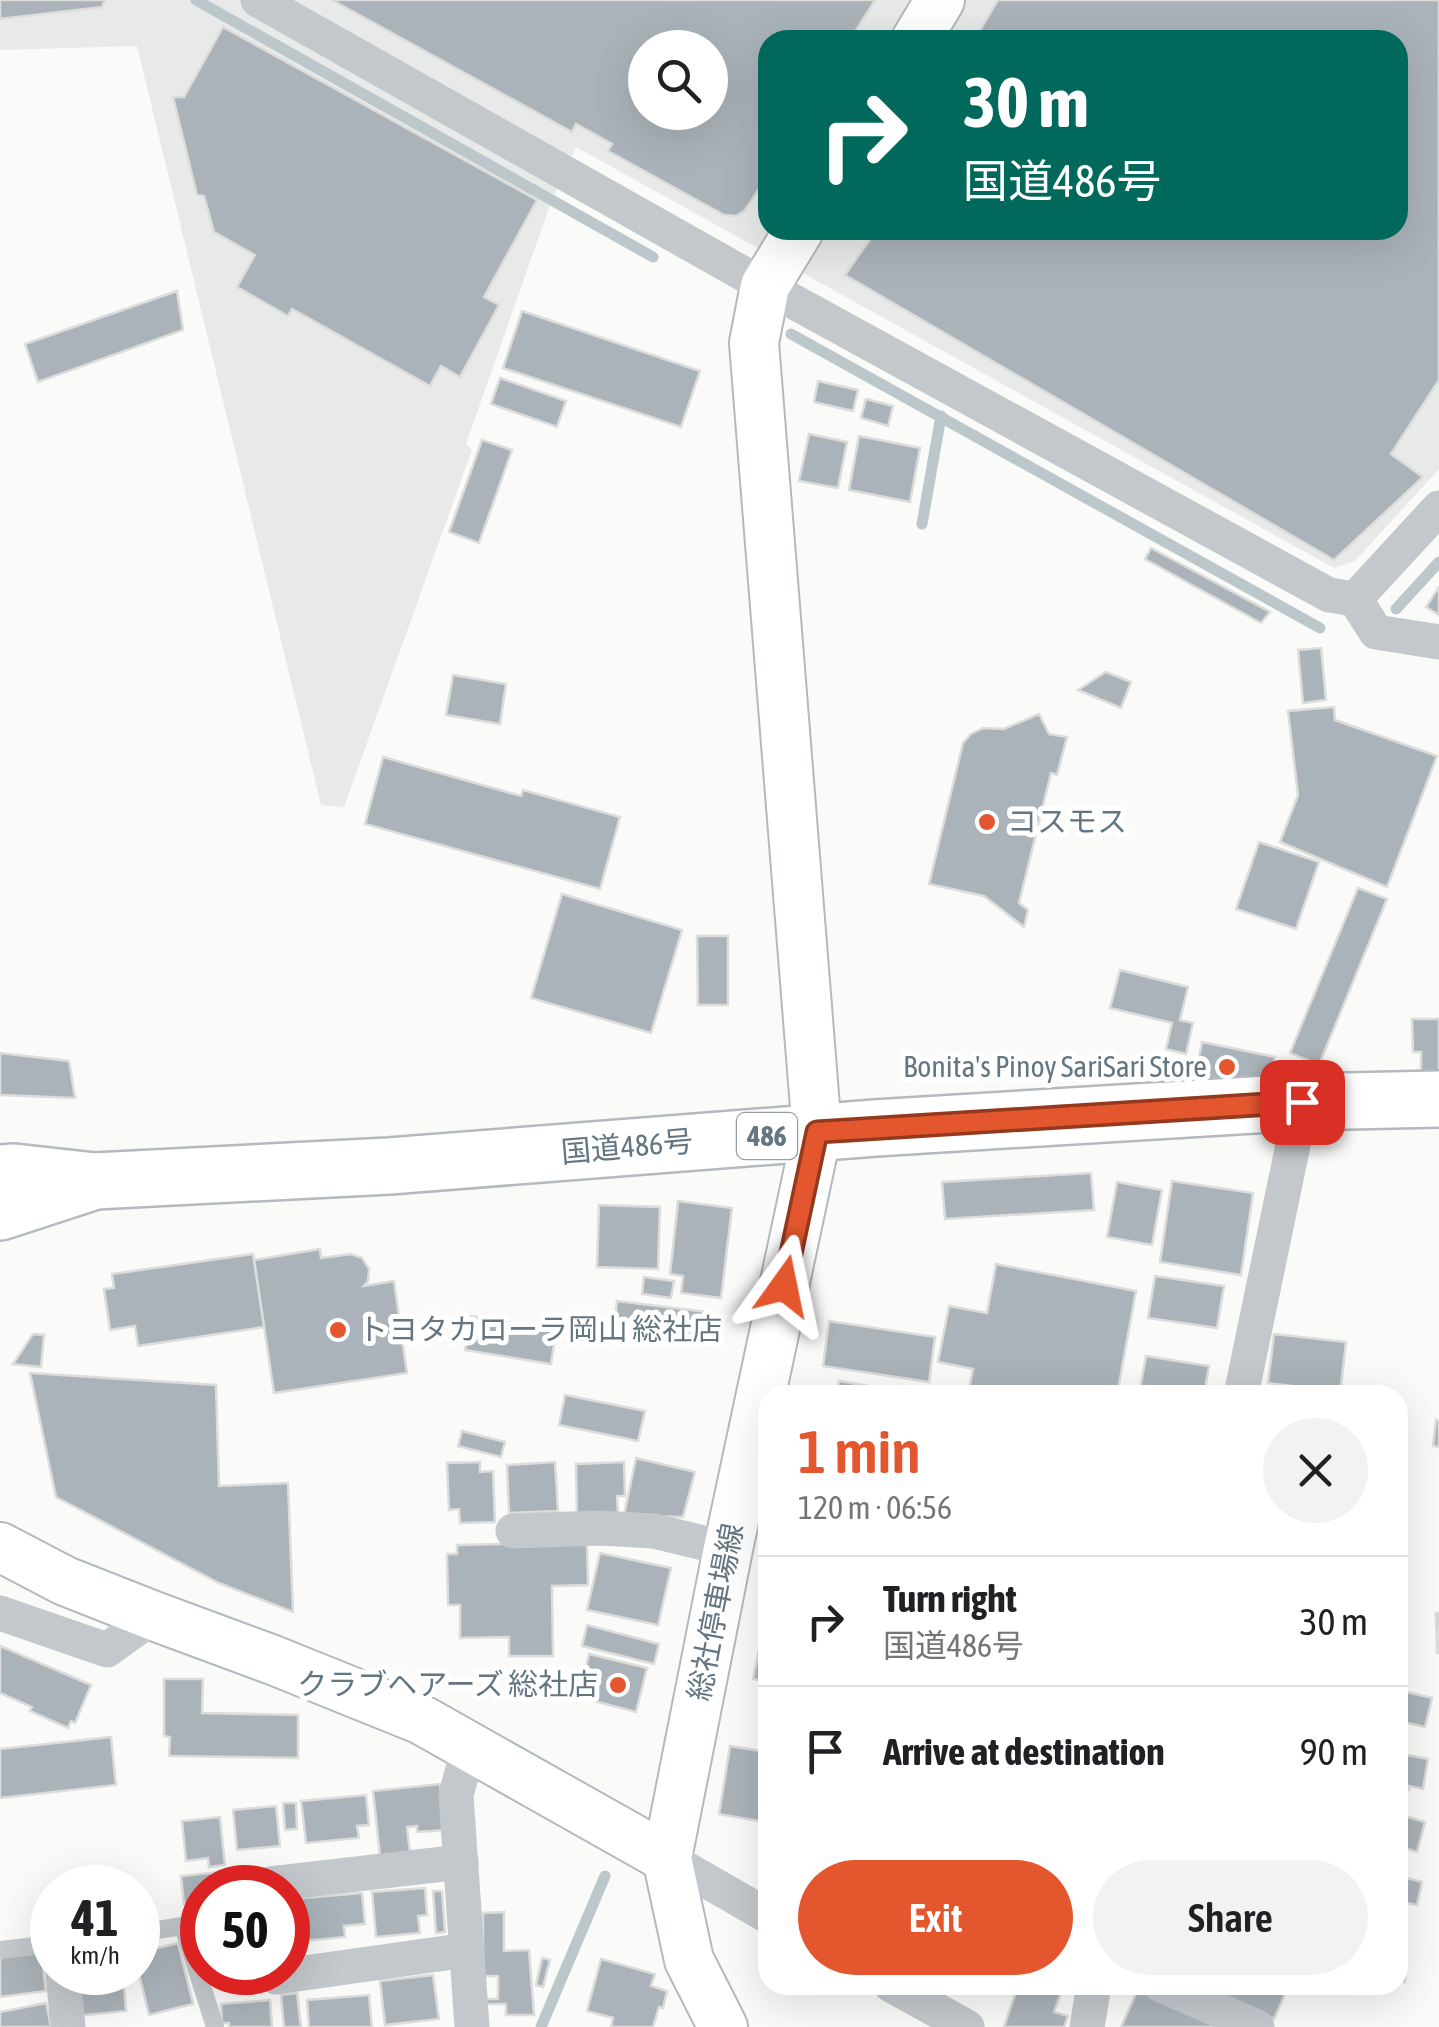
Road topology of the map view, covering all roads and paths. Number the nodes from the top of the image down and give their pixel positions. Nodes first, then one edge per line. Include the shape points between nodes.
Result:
1 (258, 0) edge
2 (940, 0) edge
3 (922, 30) edge
4 (794, 240) edge
5 (765, 286) junction
6 (1439, 508) edge
7 (1355, 599) junction
8 (1439, 642) edge
9 (1439, 1099) edge
10 (1302, 1102) junction
11 (817, 1132) junction
12 (0, 1172) edge
13 (96, 1181) junction
14 (0, 1212) edge
15 (763, 1385) edge
16 (1242, 1385) edge
17 (758, 1409) edge
18 (513, 1531) dead end
19 (0, 1547) edge
20 (728, 1550) junction
21 (0, 1613) edge
22 (154, 1616) junction
23 (469, 1747) junction
24 (667, 1858) junction
25 (461, 1862) junction
26 (310, 1879) edge
27 (758, 1910) edge
28 (160, 1929) edge
29 (30, 1947) edge
30 (0, 1950) edge
31 (467, 1950) junction
32 (310, 1972) edge
33 (65, 1995) edge
34 (909, 1995) edge
35 (1092, 1995) edge
36 (1184, 1995) edge
37 (68, 2027) edge
38 (214, 2027) edge
39 (472, 2027) edge
40 (723, 2027) edge
41 (966, 2027) edge
42 (1086, 2027) edge
43 (1256, 2027) edge

1 - 5 street
2 - 3 street
4 - 5 street
5 - 7 street via 1329,595
5 - 11 street, 総社停車場線 via 754,343
6 - 7 street
7 - 8 street via 1376,632
9 - 10 main road, 国道486号 / 486
10 - 11 main road, 国道486号 / 486
10 - 16 street
11 - 13 main road, 国道486号 / 486
11 - 15 street, 総社停車場線
12 - 13 main road
13 - 14 main road, 国道486号 / 486
17 - 20 street, 総社停車場線
18 - 20 street via 654,1531
19 - 22 street
20 - 24 street, 総社停車場線
21 - 22 street via 107,1650
22 - 23 street via 422,1720
23 - 24 street
23 - 25 street via 456,1795
24 - 27 street
24 - 40 street, 総社停車場線 via 689,1960
25 - 26 street
25 - 31 street
28 - 38 lane via 183,1926
29 - 30 lane
31 - 32 street
31 - 39 street
33 - 37 street
34 - 41 street
35 - 42 street
36 - 43 street

